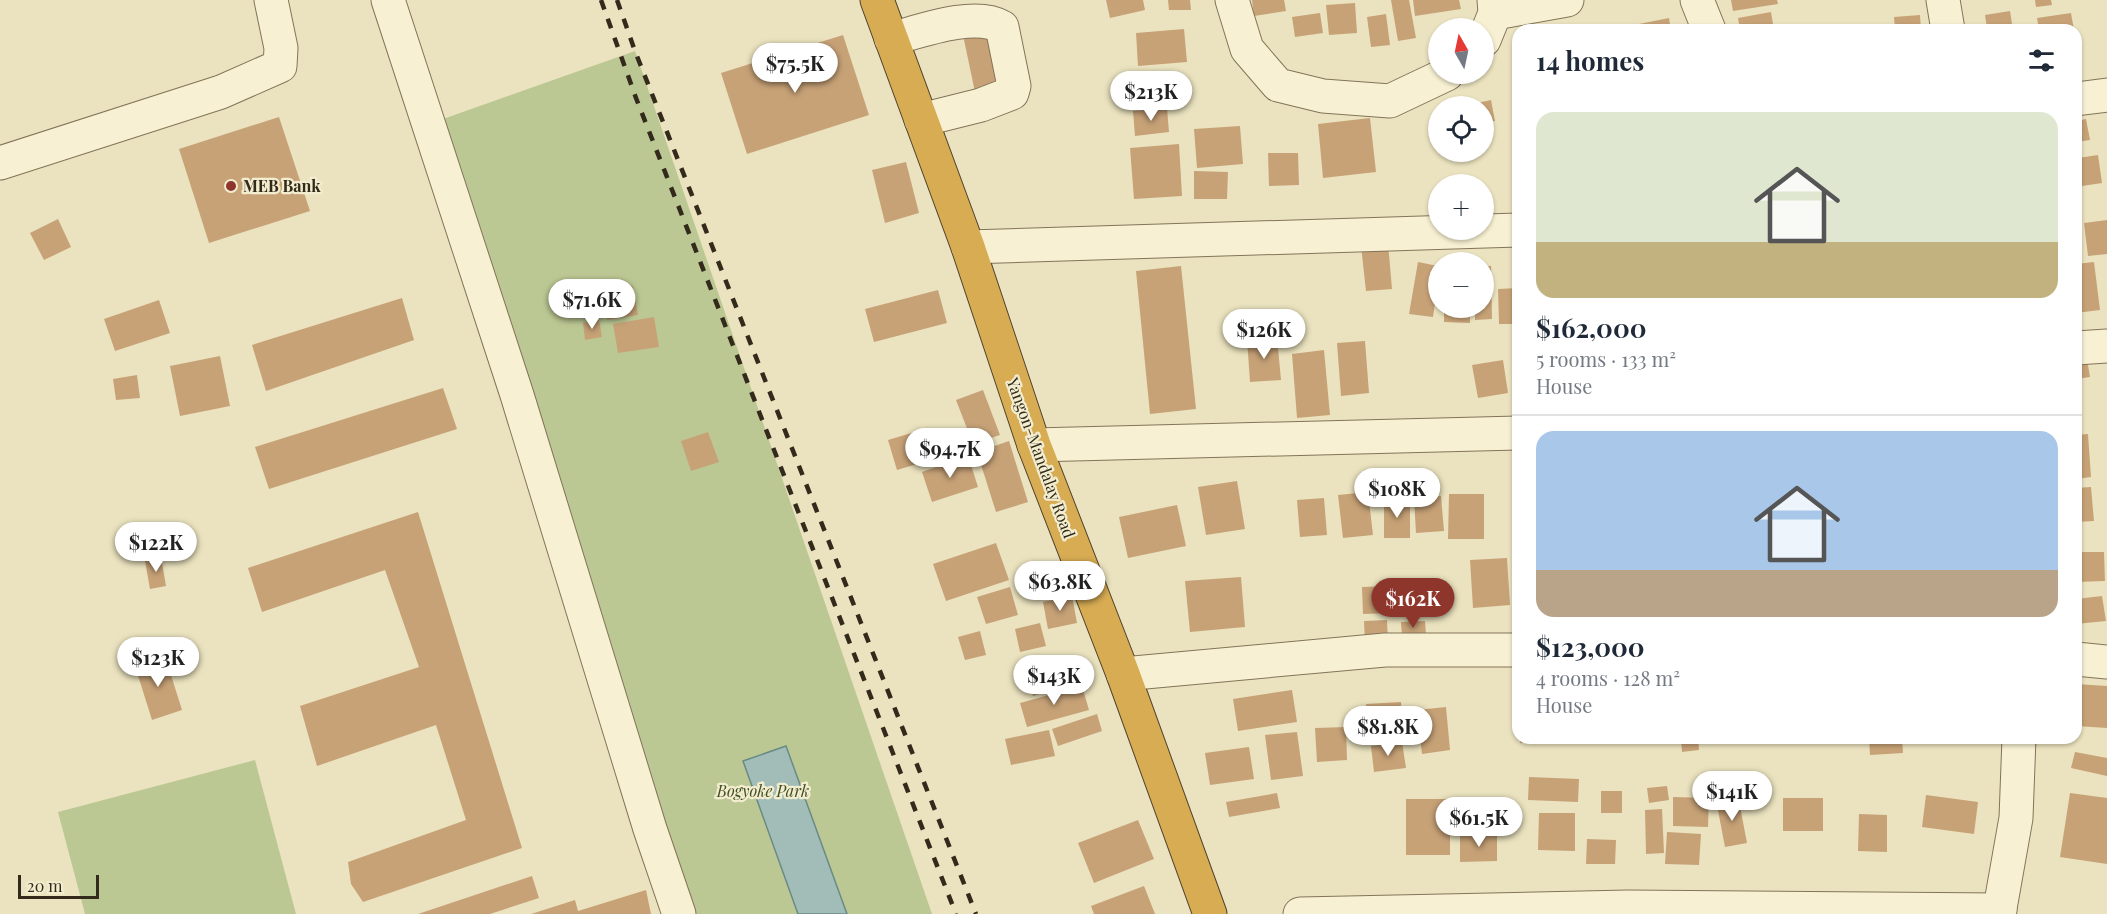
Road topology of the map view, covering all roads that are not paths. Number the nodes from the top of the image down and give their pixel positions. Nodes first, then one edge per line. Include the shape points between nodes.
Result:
1 (271, 0) edge
2 (388, 0) edge
3 (1232, 0) edge
4 (1567, 0) edge
5 (1697, 0) edge
6 (1943, 0) edge
7 (882, 1) edge
8 (1491, 18) edge
9 (1707, 24) edge
10 (1947, 24) edge
11 (891, 39) junction
12 (1428, 84) edge
13 (2107, 96) edge
14 (2082, 98) edge
15 (921, 120) junction
16 (0, 163) edge
17 (1512, 230) edge
18 (968, 247) junction
19 (2107, 346) edge
20 (2082, 348) edge
21 (1512, 433) edge
22 (1034, 445) junction
23 (1512, 650) edge
24 (2082, 660) edge
25 (2107, 662) edge
26 (1123, 674) junction
27 (2019, 744) edge
28 (2000, 912) edge
29 (679, 914) edge
30 (1210, 914) edge
31 (1300, 914) edge

1 - 16 street via 281,48 280,66 221,92
2 - 29 street via 517,395
3 - 12 street via 1247,49 1278,85 1323,96 1390,102
4 - 8 street
5 - 9 street
6 - 10 street
7 - 11 highway, Yangon-Mandalay Road
11 - 15 highway, Yangon-Mandalay Road
11 - 15 street via 953,23 992,21 1002,27 1014,86 1012,93
13 - 14 street
15 - 18 highway, Yangon-Mandalay Road
17 - 18 street
18 - 22 highway, Yangon-Mandalay Road
19 - 20 street
21 - 22 street
22 - 26 highway, Yangon-Mandalay Road
23 - 26 street via 1385,650
24 - 25 street
26 - 30 highway, Yangon-Mandalay Road
27 - 28 street via 2016,818
28 - 31 street via 1628,908

